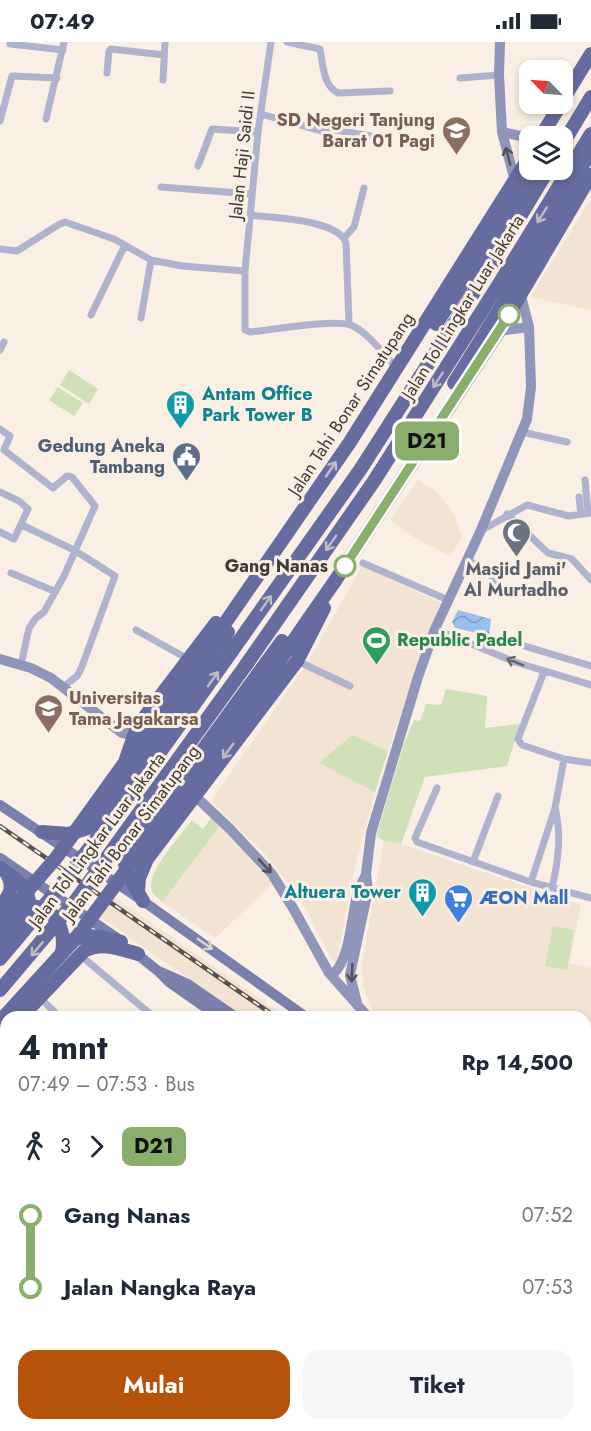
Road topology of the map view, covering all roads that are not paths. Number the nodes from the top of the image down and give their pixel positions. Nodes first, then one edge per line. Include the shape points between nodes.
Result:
1 (165, 42) edge
2 (271, 42) edge
3 (287, 42) edge
4 (501, 42) edge
5 (10, 44) dead end
6 (63, 46) edge
7 (321, 46) edge
8 (591, 54) edge
9 (164, 55) junction
10 (107, 73) dead end
11 (499, 75) junction
12 (57, 78) junction
13 (460, 78) dead end
14 (163, 80) dead end
15 (573, 84) edge
16 (390, 91) dead end
17 (591, 95) edge
18 (261, 114) junction
19 (46, 119) dead end
20 (0, 121) edge
21 (567, 126) edge
22 (573, 126) edge
23 (258, 132) junction
24 (502, 132) junction
25 (591, 134) edge
26 (519, 136) edge
27 (377, 137) dead end
28 (591, 150) edge
29 (198, 166) dead end
30 (519, 174) edge
31 (530, 180) edge
32 (542, 180) edge
33 (515, 181) junction
34 (589, 183) edge
35 (160, 187) dead end
36 (364, 188) dead end
37 (252, 194) junction
38 (250, 215) junction
39 (344, 238) junction
40 (124, 247) junction
41 (0, 249) edge
42 (151, 260) junction
43 (244, 271) junction
44 (521, 296) junction
45 (91, 315) dead end
46 (141, 318) dead end
47 (348, 323) junction
48 (529, 327) junction
49 (499, 330) junction
50 (397, 368) junction
51 (0, 429) edge
52 (522, 432) junction
53 (350, 442) junction
54 (567, 442) dead end
55 (404, 474) junction
56 (585, 480) dead end
57 (0, 492) edge
58 (579, 497) dead end
59 (587, 513) edge
60 (507, 514) junction
61 (22, 525) junction
62 (481, 530) junction
63 (0, 532) edge
64 (74, 550) junction
65 (467, 560) junction
66 (363, 563) dead end
67 (262, 570) junction
68 (11, 573) dead end
69 (337, 578) junction
70 (591, 580) edge
71 (498, 586) dead end
72 (54, 591) junction
73 (448, 600) junction
74 (136, 630) dead end
75 (435, 630) junction
76 (480, 647) junction
77 (0, 659) edge
78 (188, 659) junction
79 (297, 661) junction
80 (21, 665) junction
81 (591, 666) edge
82 (544, 672) junction
83 (591, 685) edge
84 (350, 686) dead end
85 (63, 687) junction
86 (137, 727) junction
87 (564, 759) junction
88 (591, 763) edge
89 (135, 771) junction
90 (437, 788) dead end
91 (195, 796) junction
92 (498, 796) dead end
93 (165, 802) junction
94 (0, 805) edge
95 (555, 808) junction
96 (106, 809) junction
97 (94, 826) junction
98 (42, 832) junction
99 (123, 854) junction
100 (0, 858) edge
101 (473, 862) junction
102 (3, 870) edge
103 (366, 874) junction
104 (531, 882) junction
105 (552, 888) junction
106 (141, 896) junction
107 (591, 898) edge
108 (29, 906) junction
109 (0, 907) edge
110 (0, 923) edge
111 (15, 923) junction
112 (0, 929) edge
113 (0, 942) edge
114 (121, 942) junction
115 (63, 945) junction
116 (80, 954) junction
117 (138, 954) junction
118 (0, 959) edge
119 (158, 971) junction
120 (329, 973) junction
121 (52, 983) junction
122 (0, 990) edge
123 (39, 997) junction
124 (357, 1003) junction
125 (0, 1011) edge
126 (8, 1011) edge
127 (26, 1011) edge
128 (54, 1011) edge
129 (147, 1011) edge
130 (210, 1011) edge
131 (227, 1011) edge
132 (298, 1011) edge
133 (363, 1011) edge

1 - 9 street
2 - 18 street, Jalan Haji Saidi II
3 - 7 street
4 - 11 street
5 - 6 street
6 - 12 street
7 - 16 street via 325,76 334,91
8 - 15 highway
9 - 10 street via 111,49
9 - 14 street
11 - 13 street
11 - 24 street
12 - 19 street
12 - 20 street via 12,76
17 - 21 highway
17 - 22 highway
18 - 23 street, Jalan Haji Saidi II
18 - 27 street via 321,131
23 - 29 street via 212,129
23 - 37 street, Jalan Haji Saidi II
24 - 26 street
33 -> 24 street
25 -> 122 highway, Jalan Tol Lingkar Luar Jakarta, bridge via 374,480 76,900
28 - 55 highway
30 - 33 highway, Jalan Tahi Bonar Simatupang
31 - 53 highway via 422,345
118 -> 32 highway, Jalan Tol Lingkar Luar Jakarta, bridge via 124,804 360,470
33 - 50 highway, Jalan Tahi Bonar Simatupang
34 - 44 highway, Jalan Tahi Bonar Simatupang
35 - 37 street
36 - 39 street via 354,227
37 - 38 street, Jalan Haji Saidi II
38 - 39 street via 330,228
38 - 43 street, Jalan Haji Saidi II
39 - 47 street
40 - 41 street via 114,239 65,222 17,251
40 - 42 street
40 - 45 street
42 - 43 street
42 - 46 street
43 - 47 street, Jalan Haji Saidi II via 246,331
44 - 48 street
44 - 49 highway, Jalan Tahi Bonar Simatupang
47 - 50 street
48 - 49 street
48 - 52 street via 530,403
49 - 55 highway, Jalan Tahi Bonar Simatupang
50 - 53 highway, Jalan Tahi Bonar Simatupang
51 - 64 street via 10,436 4,450 53,488 67,476 72,477 95,506
52 - 54 street
52 - 62 street
67 -> 53 highway, Jalan Tahi Bonar Simatupang
55 - 69 highway, Jalan Tahi Bonar Simatupang
56 - 59 street
57 - 61 street via 28,509
58 - 59 street
59 - 60 street via 569,516 526,505
60 - 62 street
60 - 70 street via 548,553 572,559
61 - 63 street via 14,538
61 - 64 street
62 - 65 street
64 - 72 street
64 - 85 street via 115,578 81,669
65 - 71 street via 486,568
65 - 73 street
66 - 73 street
67 - 78 highway
67 - 89 highway via 229,631
67 - 110 highway, Jalan Tahi Bonar Simatupang, bridge via 56,858
68 - 72 street
69 - 79 highway
69 - 93 highway via 293,627
69 - 126 highway, Jalan Tahi Bonar Simatupang, bridge via 76,938
72 - 80 street via 44,612 29,628
73 - 75 street
74 - 78 street
75 - 76 street
75 - 103 street via 371,833
76 - 81 street via 492,641 508,641
82 -> 76 street
77 - 80 street
78 - 86 highway
79 - 84 street
79 -> 91 highway
80 - 85 street
82 - 83 street
82 - 87 street via 518,739 522,745
85 - 86 street via 122,733
86 - 96 highway
87 - 88 street
87 - 95 street
89 - 93 highway via 132,785 136,796 153,805
89 - 96 highway
90 - 101 street via 415,838
91 - 106 highway via 147,859 139,878
91 -> 120 street via 272,874
92 - 101 street
93 - 99 highway
94 - 98 main road
95 - 104 street
95 - 105 street via 559,843
96 - 97 highway
97 - 98 highway via 69,834
97 - 99 highway via 97,842 103,849
98 - 106 main road
99 - 106 highway via 127,874
100 - 114 main road
101 - 104 street
102 - 108 highway via 26,891
102 - 109 highway via 12,889
103 - 120 street via 358,890 342,961 339,969
103 -> 124 street via 368,890 350,975
104 - 105 street
105 - 107 street
106 -> 132 main road
108 - 111 highway
108 - 115 highway via 47,909 55,916
111 - 112 highway
111 - 113 highway
114 - 115 highway via 95,936
114 - 117 main road
115 - 121 highway
115 - 125 highway
116 - 117 highway via 91,947 105,946
116 - 121 highway
116 - 129 street
117 - 119 main road
119 - 130 main road
119 - 131 main road via 188,984
120 - 124 street
121 - 123 highway
123 - 127 highway
123 - 128 street
124 - 133 street

